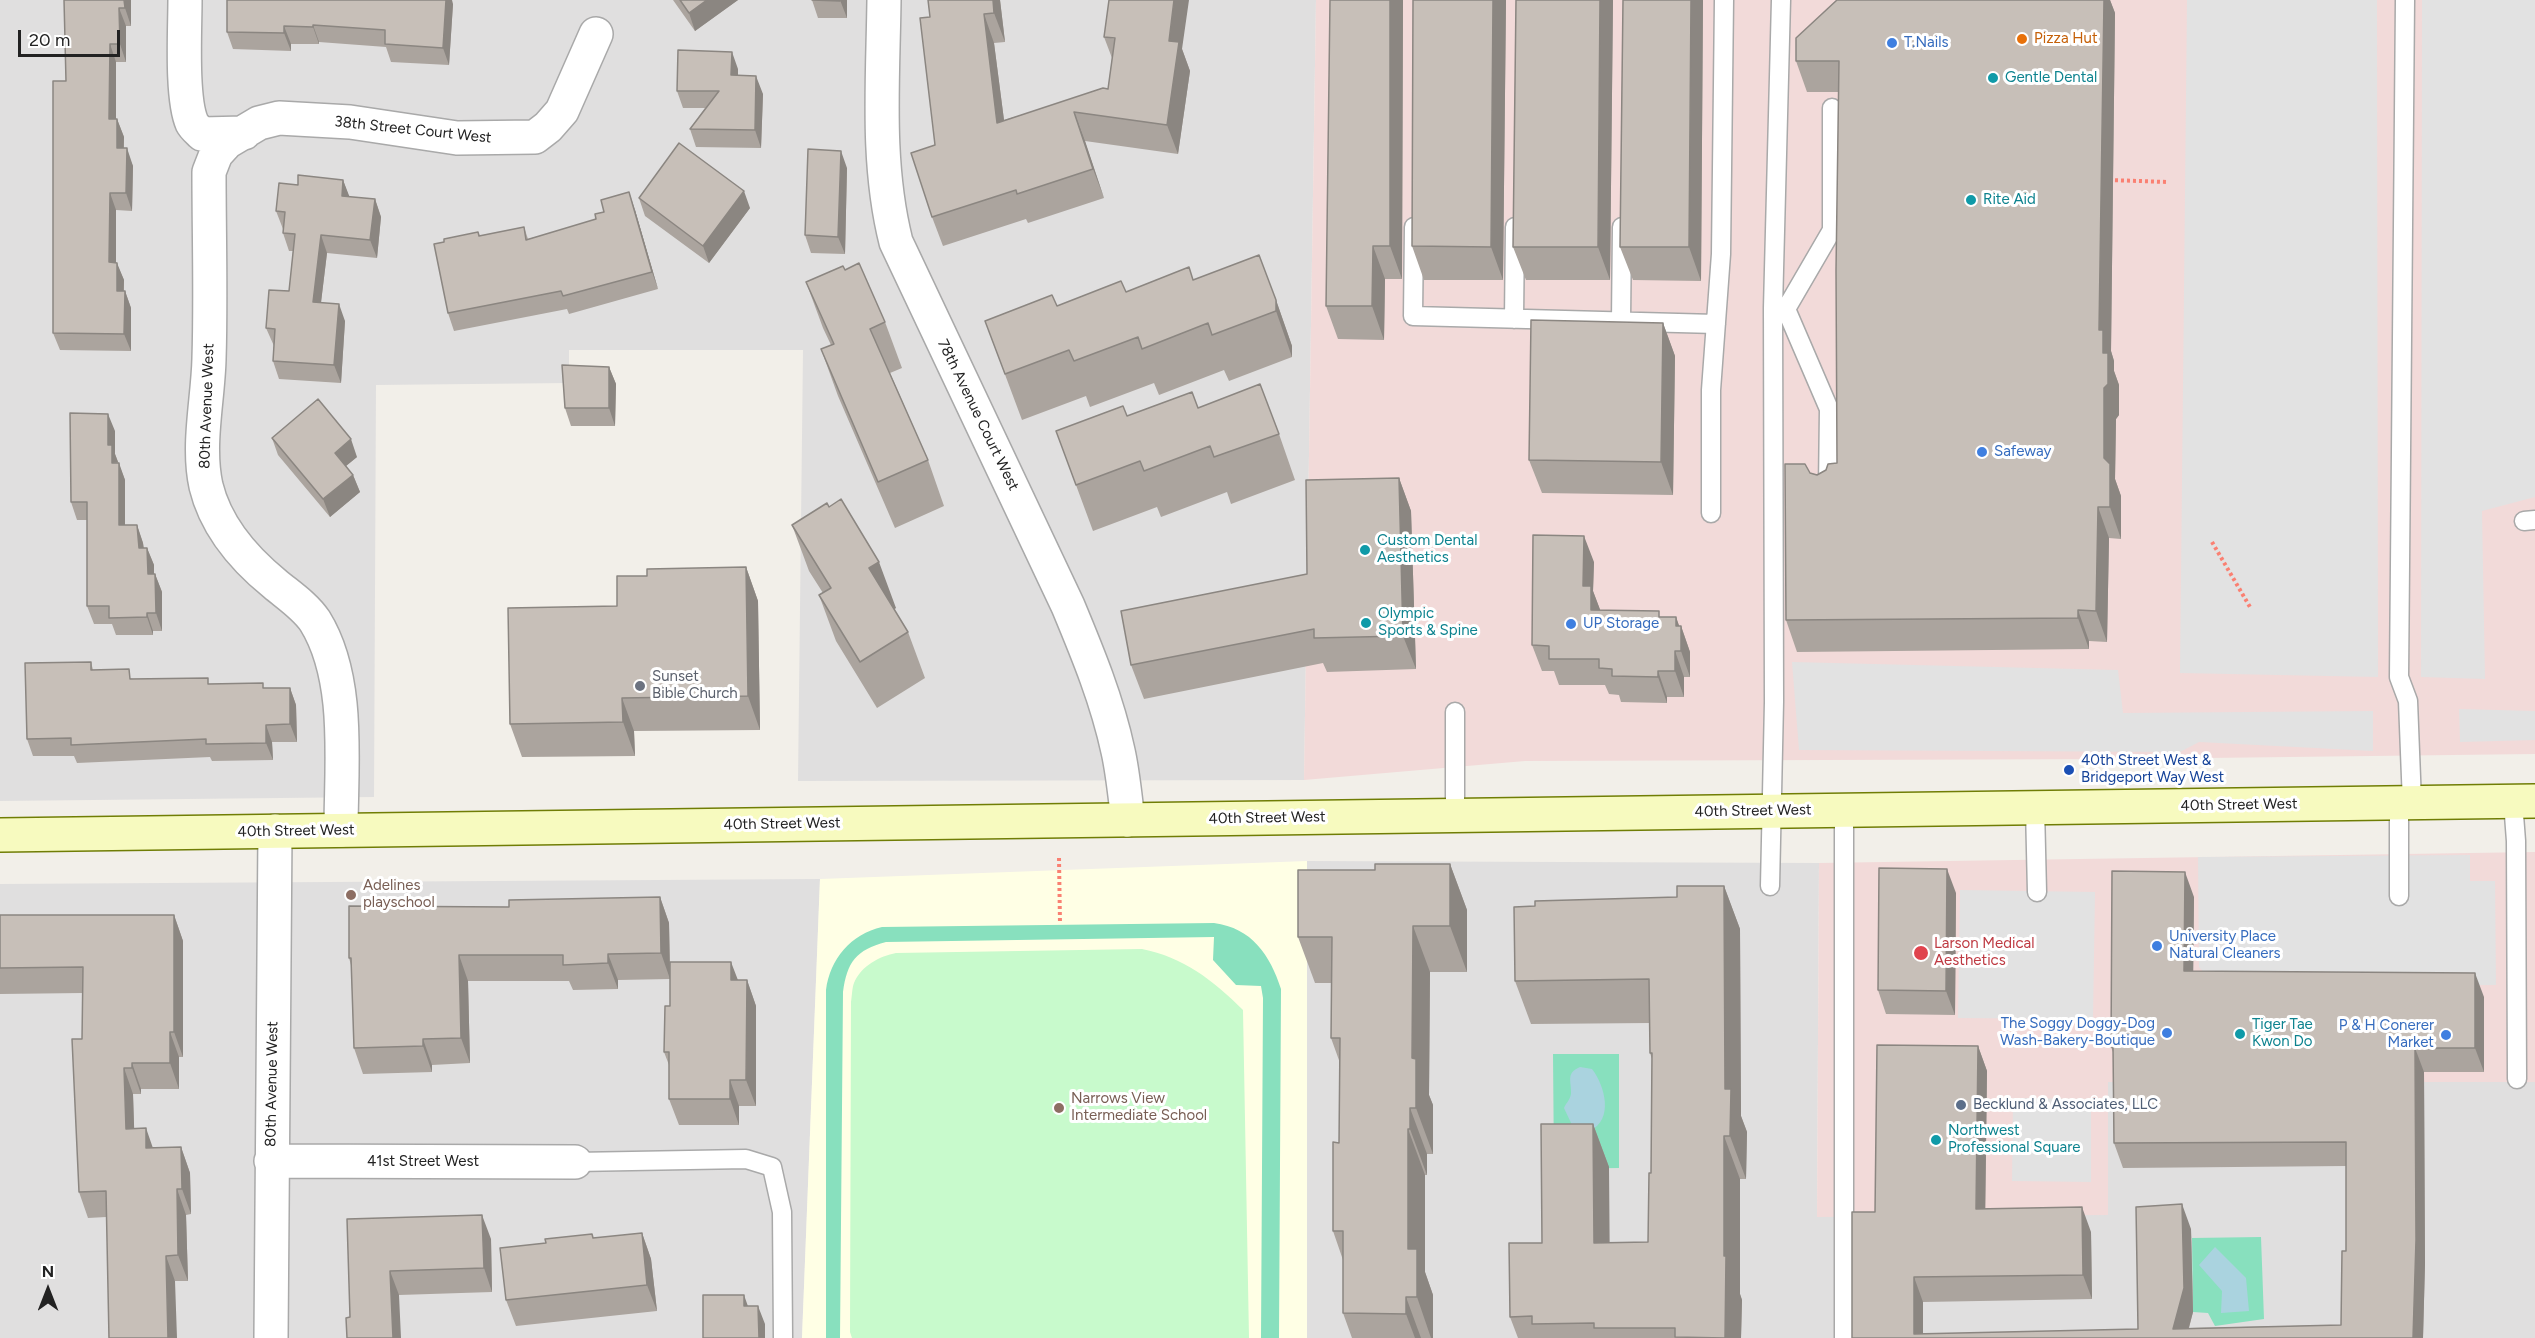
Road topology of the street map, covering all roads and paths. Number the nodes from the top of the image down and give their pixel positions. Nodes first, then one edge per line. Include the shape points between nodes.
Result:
1 (185, 0) edge
2 (884, 0) edge
3 (1724, 0) edge
4 (1781, 0) edge
5 (2405, 0) edge
6 (596, 34) dead end
7 (1832, 108) dead end
8 (244, 133) junction
9 (2104, 180) edge
10 (2168, 182) dead end
11 (1414, 211) edge
12 (1515, 213) edge
13 (1622, 214) edge
14 (1779, 309) junction
15 (1514, 319) junction
16 (1621, 321) junction
17 (1716, 324) junction
18 (1828, 495) edge
19 (1711, 513) dead end
20 (2212, 542) dead end
21 (2250, 607) dead end
22 (1455, 712) dead end
23 (2524, 801) edge
24 (2406, 803) junction
25 (2036, 808) junction
26 (1844, 810) junction
27 (1772, 811) junction
28 (1455, 815) junction
29 (1128, 820) junction
30 (341, 830) junction
31 (275, 831) junction
32 (0, 835) edge
33 (1059, 858) dead end
34 (1770, 886) dead end
35 (2037, 891) dead end
36 (2399, 896) dead end
37 (1060, 924) dead end
38 (2517, 1079) dead end
39 (271, 1161) junction
40 (574, 1162) joint
41 (271, 1338) edge
42 (783, 1338) edge
43 (1844, 1338) edge

1 - 8 street via 188,106 193,125 202,134
2 - 29 street, 78th Avenue Court West via 882,134 886,189 896,242 1093,665 1119,753
3 - 17 lane via 1721,254
4 - 14 lane
5 - 24 lane via 2399,677 2408,702
6 - 8 street, 38th Street Court West via 562,111 535,137 457,138 350,122 279,118 259,123
7 - 14 lane via 1832,230
8 - 30 street, 80th Avenue West via 216,154 209,172 209,359 203,431 206,484 215,512 236,548 313,619 326,641 338,687
9 - 10 path
11 - 15 lane via 1413,316
12 - 15 lane
13 - 16 lane
14 - 18 lane via 1829,409
14 - 27 lane
15 - 16 lane
16 - 17 lane
17 - 19 lane
20 - 21 path
22 - 28 lane
23 - 24 street, 40th Street West
23 - 38 lane via 2516,841
24 - 25 street, 40th Street West
24 - 36 lane
25 - 26 street, 40th Street West
25 - 35 lane
26 - 27 street, 40th Street West
26 - 43 lane
27 - 28 street, 40th Street West
27 - 34 lane
28 - 29 street, 40th Street West
29 - 30 street, 40th Street West
30 - 31 street, 40th Street West
31 - 32 street, 40th Street West
31 - 39 street, 80th Avenue West
33 - 37 path
39 - 40 street, 41st Street West
39 - 41 street, 80th Avenue West
40 - 42 lane via 746,1159 772,1167 782,1212

